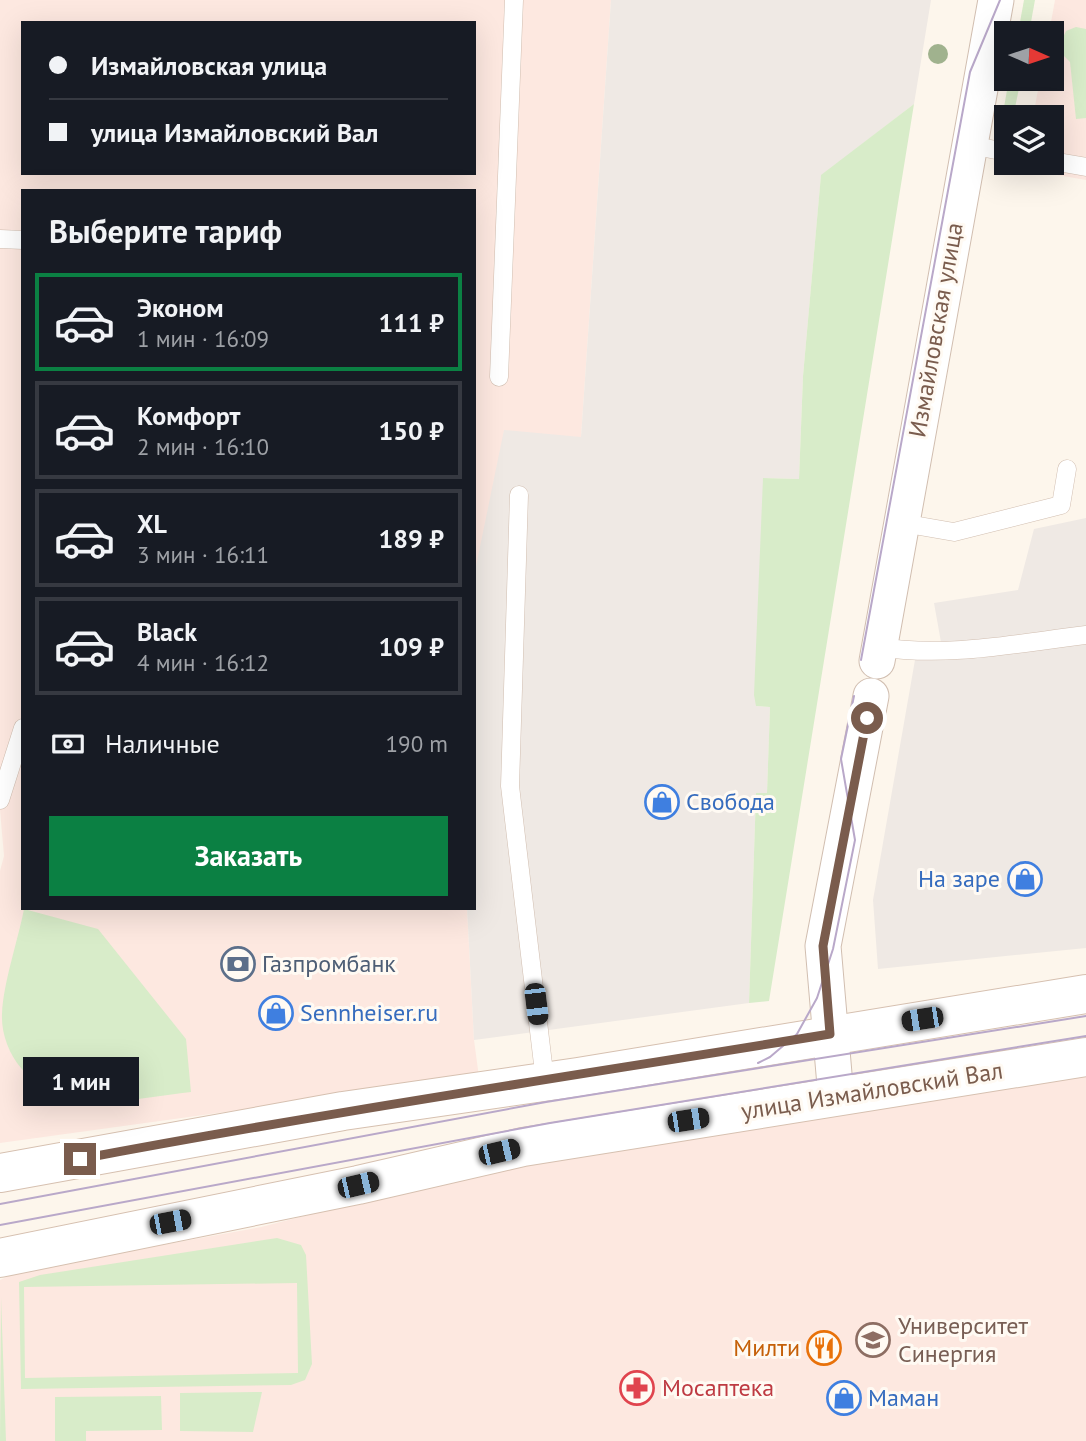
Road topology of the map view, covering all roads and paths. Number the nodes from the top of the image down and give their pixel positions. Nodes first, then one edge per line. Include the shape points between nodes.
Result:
1 (514, 0) edge
2 (996, 0) edge
3 (970, 145) junction
4 (994, 150) edge
5 (1064, 163) edge
6 (1086, 167) edge
7 (0, 239) edge
8 (21, 240) edge
9 (499, 377) dead end
10 (1067, 468) dead end
11 (519, 495) dead end
12 (902, 523) junction
13 (1086, 635) edge
14 (878, 654) joint
15 (871, 696) dead end
16 (21, 734) edge
17 (0, 800) edge
18 (1086, 994) edge
19 (830, 1034) junction
20 (1086, 1057) edge
21 (545, 1081) junction
22 (836, 1097) junction
23 (0, 1173) edge
24 (0, 1258) edge

1 - 9 lane
2 - 3 street, Измайловская улица
3 - 4 lane
3 - 12 street, Измайловская улица
5 - 6 lane
7 - 8 lane
10 - 12 lane via 1061,505 954,532
11 - 21 lane via 510,786
12 - 14 street, Измайловская улица
13 - 14 lane via 942,652
15 - 19 street via 823,946
16 - 17 lane
18 - 19 main road
19 - 21 main road
19 - 22 street
20 - 22 main road, улица Измайловский Вал
21 - 23 main road via 343,1111
22 - 24 main road, улица Измайловский Вал via 523,1147

